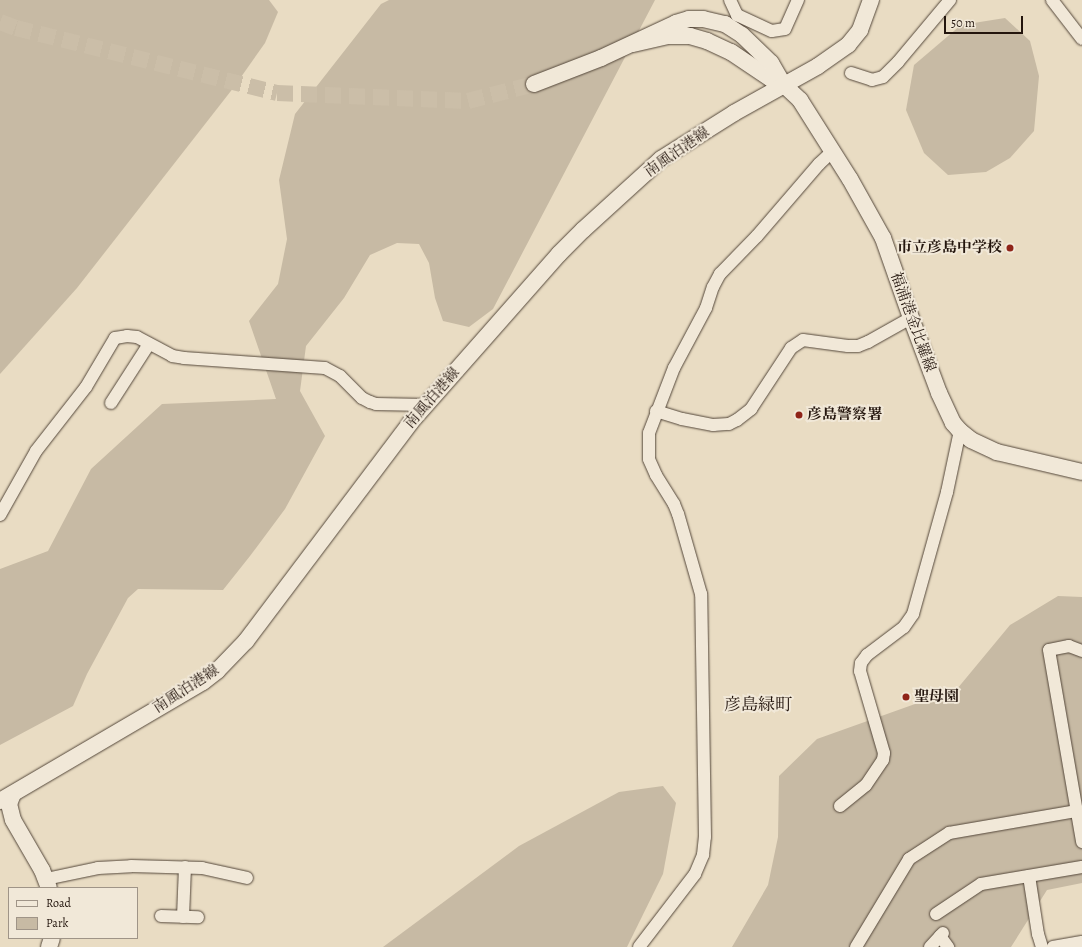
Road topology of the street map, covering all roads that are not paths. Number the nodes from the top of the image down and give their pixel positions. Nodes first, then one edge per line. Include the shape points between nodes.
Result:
1 (730, 0) edge
2 (798, 0) edge
3 (871, 0) edge
4 (950, 0) edge
5 (1052, 0) edge
6 (1082, 39) edge
7 (633, 44) junction
8 (851, 73) dead end
9 (534, 84) tunnel mouth
10 (784, 85) junction
11 (832, 152) junction
12 (910, 318) junction
13 (149, 344) junction
14 (111, 403) dead end
15 (426, 405) junction
16 (656, 411) junction
17 (960, 431) junction
18 (1082, 472) edge
19 (0, 515) edge
20 (1082, 651) edge
21 (7, 797) edge
22 (840, 806) dead end
23 (1077, 811) junction
24 (1082, 842) edge
25 (185, 867) junction
26 (1082, 867) edge
27 (1030, 876) junction
28 (247, 878) dead end
29 (48, 884) edge
30 (936, 914) dead end
31 (161, 916) dead end
32 (183, 917) junction
33 (198, 918) dead end
34 (1082, 942) edge
35 (640, 947) edge
36 (856, 947) edge
37 (930, 947) edge
38 (948, 947) edge
39 (1042, 947) edge
40 (1053, 947) edge

1 - 2 street via 737,16 772,30 785,30
3 - 10 main road, 南風泊港線 via 860,30 848,46
4 - 8 street via 883,76 872,80
5 - 6 street
7 - 9 main road, 福浦港金比羅線
7 - 10 main road, 福浦港金比羅線 via 669,36 697,38 731,52
7 - 10 main road, 福浦港金比羅線 via 689,19 715,21 733,29 761,53
10 - 11 main road, 福浦港金比羅線 via 810,113
10 - 15 main road, 南風泊港線 via 734,113 650,168 559,254
11 - 12 main road, 福浦港金比羅線 via 883,238
11 - 16 street via 720,274
12 - 16 street via 858,346 803,340 791,348 751,409 729,424 713,425
12 - 17 main road, 福浦港金比羅線 via 945,409
13 - 14 street
13 - 15 street via 172,356 184,358 325,368 340,376 362,398 370,402
13 - 19 street via 137,337 115,338 78,398 36,451
15 - 21 main road, 南風泊港線 via 381,460 246,641 217,671 203,682
16 - 35 street via 649,433 649,459 678,514 701,594 705,847 695,874
17 - 18 main road, 福浦港金比羅線 via 982,446 998,452
17 - 22 street via 947,492 913,614 904,627 867,655 861,663 860,671 884,753 883,760 866,785
20 - 23 street via 1069,646 1048,650
21 - 29 main road via 13,820
23 - 24 street
23 - 36 street via 949,833 909,859
25 - 28 street
25 - 29 street via 98,868
25 - 32 street
26 - 27 street
27 - 30 street via 981,884
27 - 39 street
31 - 32 street
32 - 33 street
34 - 40 street
37 - 38 street via 942,935

